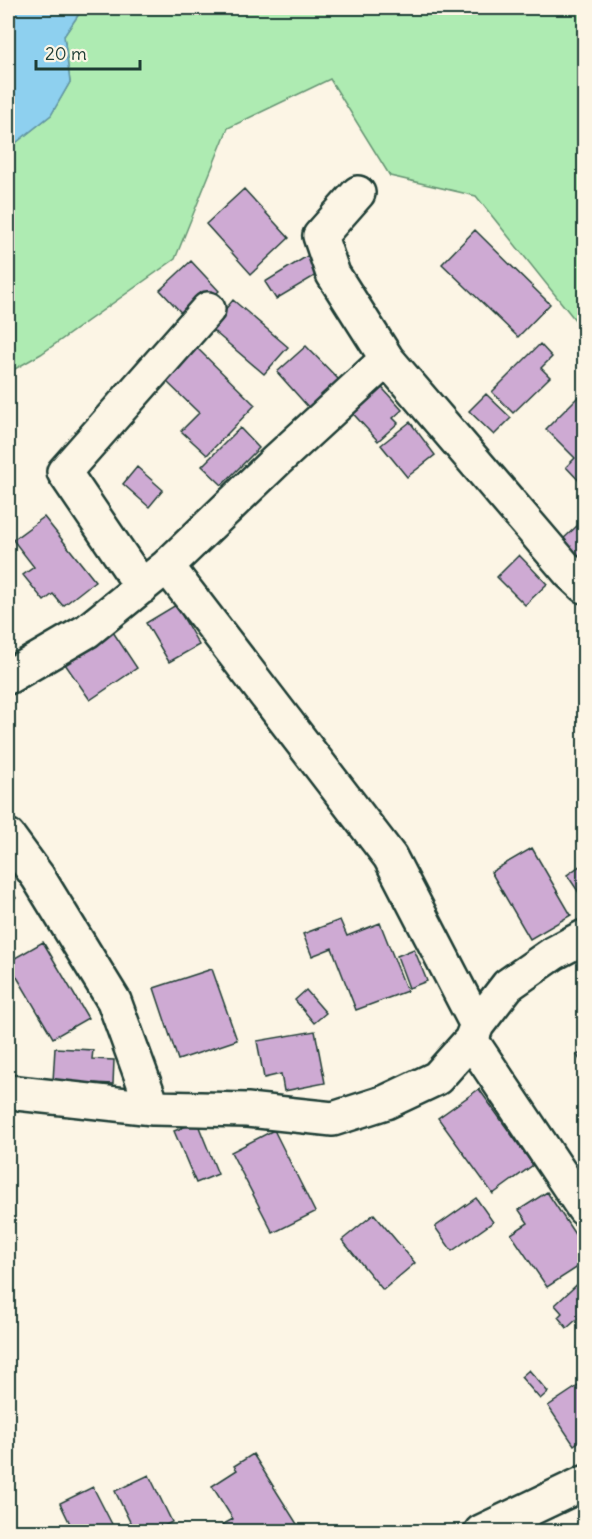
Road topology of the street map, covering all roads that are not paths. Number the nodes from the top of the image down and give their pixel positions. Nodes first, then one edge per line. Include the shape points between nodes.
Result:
1 (358, 193) dead end
2 (208, 309) dead end
3 (387, 359) junction
4 (167, 566) junction
5 (585, 586) edge
6 (142, 587) junction
7 (8, 677) edge
8 (8, 836) edge
9 (585, 937) edge
10 (474, 1033) junction
11 (8, 1092) edge
12 (153, 1108) junction
13 (585, 1209) edge
14 (585, 1483) edge
15 (482, 1532) edge

1 - 3 street via 320,236 333,274
2 - 6 street via 64,472
3 - 4 street
3 - 5 street
4 - 6 street
4 - 10 street via 390,857
6 - 7 street via 87,631
8 - 12 street via 38,877 114,1001
9 - 10 street via 508,985
10 - 12 street via 437,1078 386,1102 333,1119 248,1110
10 - 13 street
11 - 12 street
14 - 15 street

